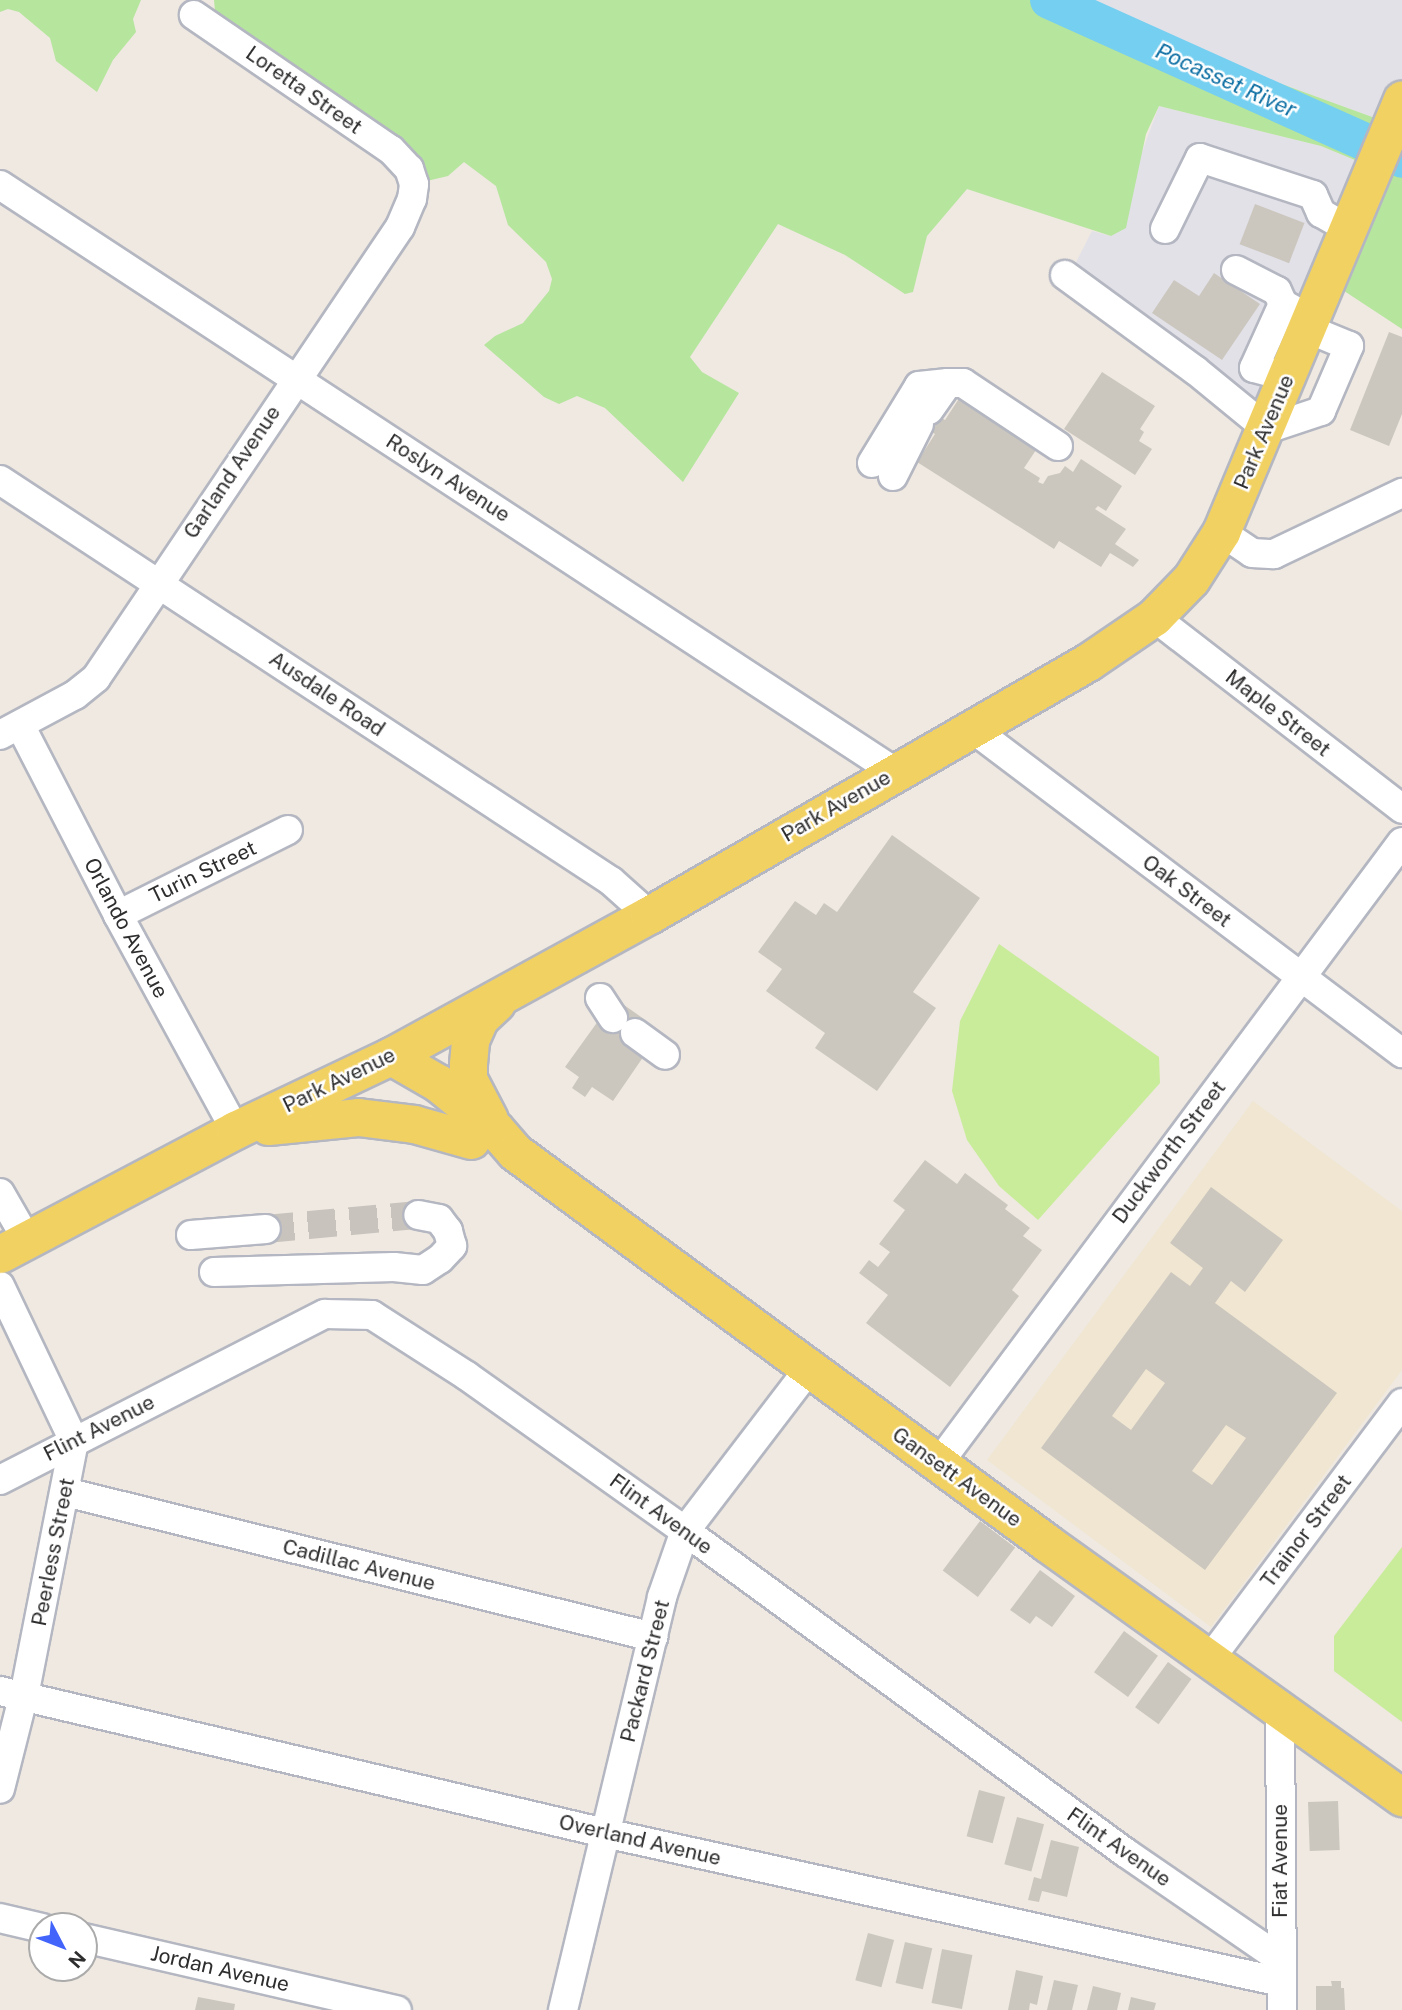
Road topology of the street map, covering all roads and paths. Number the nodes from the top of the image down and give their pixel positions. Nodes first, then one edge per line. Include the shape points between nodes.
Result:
1 (194, 15) dead end
2 (1400, 105) edge
3 (409, 169) joint
4 (0, 185) edge
5 (1165, 229) dead end
6 (1345, 239) junction
7 (1236, 270) dead end
8 (1065, 275) dead end
9 (1301, 318) junction
10 (1254, 368) junction
11 (1288, 377) junction
12 (295, 378) junction
13 (948, 383) junction
14 (1231, 399) junction
15 (1267, 429) junction
16 (1058, 446) dead end
17 (0, 480) edge
18 (1402, 493) edge
19 (1221, 532) junction
20 (157, 584) junction
21 (1154, 617) junction
22 (973, 729) junction
23 (10, 730) edge
24 (895, 772) junction
25 (1402, 809) edge
26 (288, 830) dead end
27 (1402, 842) edge
28 (118, 915) junction
29 (649, 915) junction
30 (1300, 977) junction
31 (505, 993) junction
32 (616, 1016) dead end
33 (1402, 1053) edge
34 (666, 1055) dead end
35 (391, 1056) junction
36 (235, 1130) junction
37 (494, 1140) junction
38 (0, 1193) edge
39 (418, 1215) tunnel mouth
40 (266, 1229) tunnel mouth
41 (191, 1235) dead end
42 (13, 1247) edge
43 (214, 1272) dead end
44 (0, 1286) edge
45 (808, 1369) junction
46 (1402, 1404) edge
47 (74, 1441) junction
48 (938, 1464) junction
49 (0, 1479) edge
50 (65, 1492) junction
51 (685, 1531) junction
52 (653, 1637) junction
53 (1210, 1659) junction
54 (11, 1694) edge
55 (1280, 1711) junction
56 (0, 1789) edge
57 (1402, 1797) edge
58 (605, 1833) junction
59 (0, 1918) edge
60 (28, 1925) edge
61 (98, 1941) edge
62 (1281, 1971) junction
63 (397, 2010) edge
64 (563, 2010) edge
65 (1282, 2010) edge

1 - 3 street, Loretta Street via 391,150
2 - 6 main road, Park Avenue
3 - 12 street, Garland Avenue via 412,199 400,227
4 - 12 street, Roslyn Avenue
5 - 6 street via 1200,159 1313,195 1321,214
6 - 9 main road, Park Avenue
7 - 9 street via 1277,291
8 - 14 street
9 - 10 street
9 - 11 main road, Park Avenue
9 - 15 street via 1349,346 1321,411
10 - 11 street
10 - 14 street
11 - 15 main road, Park Avenue
12 - 20 street, Garland Avenue
12 - 24 street, Roslyn Avenue
13 - 13 street via 919,386 882,470 924,417
13 - 16 street via 962,383
14 - 15 street
15 - 19 main road, Park Avenue
17 - 20 street, Ausdale Road
18 - 19 street via 1274,554 1252,553
19 - 21 main road, Park Avenue via 1191,579
20 - 23 street, Garland Avenue via 96,678 75,695
20 - 29 street, Ausdale Road via 611,881
21 - 22 main road, Park Avenue via 1088,662
21 - 25 street, Maple Street
22 - 24 main road, Park Avenue
22 - 30 street, Oak Street
23 - 28 street, Orlando Avenue
24 - 29 main road, Park Avenue
26 - 28 street, Turin Street
27 - 30 street, Duckworth Street
28 - 36 street, Orlando Avenue
29 - 31 main road, Park Avenue
30 - 33 street, Oak Street
30 - 48 street, Duckworth Street
31 - 35 main road, Park Avenue
31 - 37 main road via 480,1018 470,1040 468,1063 468,1079
32 - 34 street
35 - 36 main road, Park Avenue
35 - 37 main road, Gansett Avenue via 407,1090 439,1121
36 - 37 main road via 358,1117
36 - 42 main road, Park Avenue
37 - 45 main road, Gansett Avenue
38 - 42 street
39 - 43 street via 439,1219 452,1246 423,1270
40 - 41 street
44 - 47 street
45 - 48 main road, Gansett Avenue
45 - 51 street, Packard Street
46 - 53 street, Trainor Street
47 - 49 street, Flint Avenue
47 - 50 street, Peerless Street
47 - 51 street, Flint Avenue via 325,1314 372,1315 467,1376
48 - 53 main road, Gansett Avenue via 970,1499 1041,1551
50 - 52 street, Cadillac Avenue
50 - 54 street, Peerless Street
51 - 52 street, Packard Street
51 - 62 street, Flint Avenue via 893,1670
52 - 58 street, Packard Street
53 - 55 main road, Gansett Avenue
54 - 56 street, Peerless Street
54 - 58 street, Overland Avenue
55 - 57 main road, Gansett Avenue
55 - 62 street, Fiat Avenue
58 - 62 street, Overland Avenue
58 - 64 street, Packard Street
59 - 60 street
61 - 63 street, Jordan Avenue
62 - 65 street, Fiat Avenue

